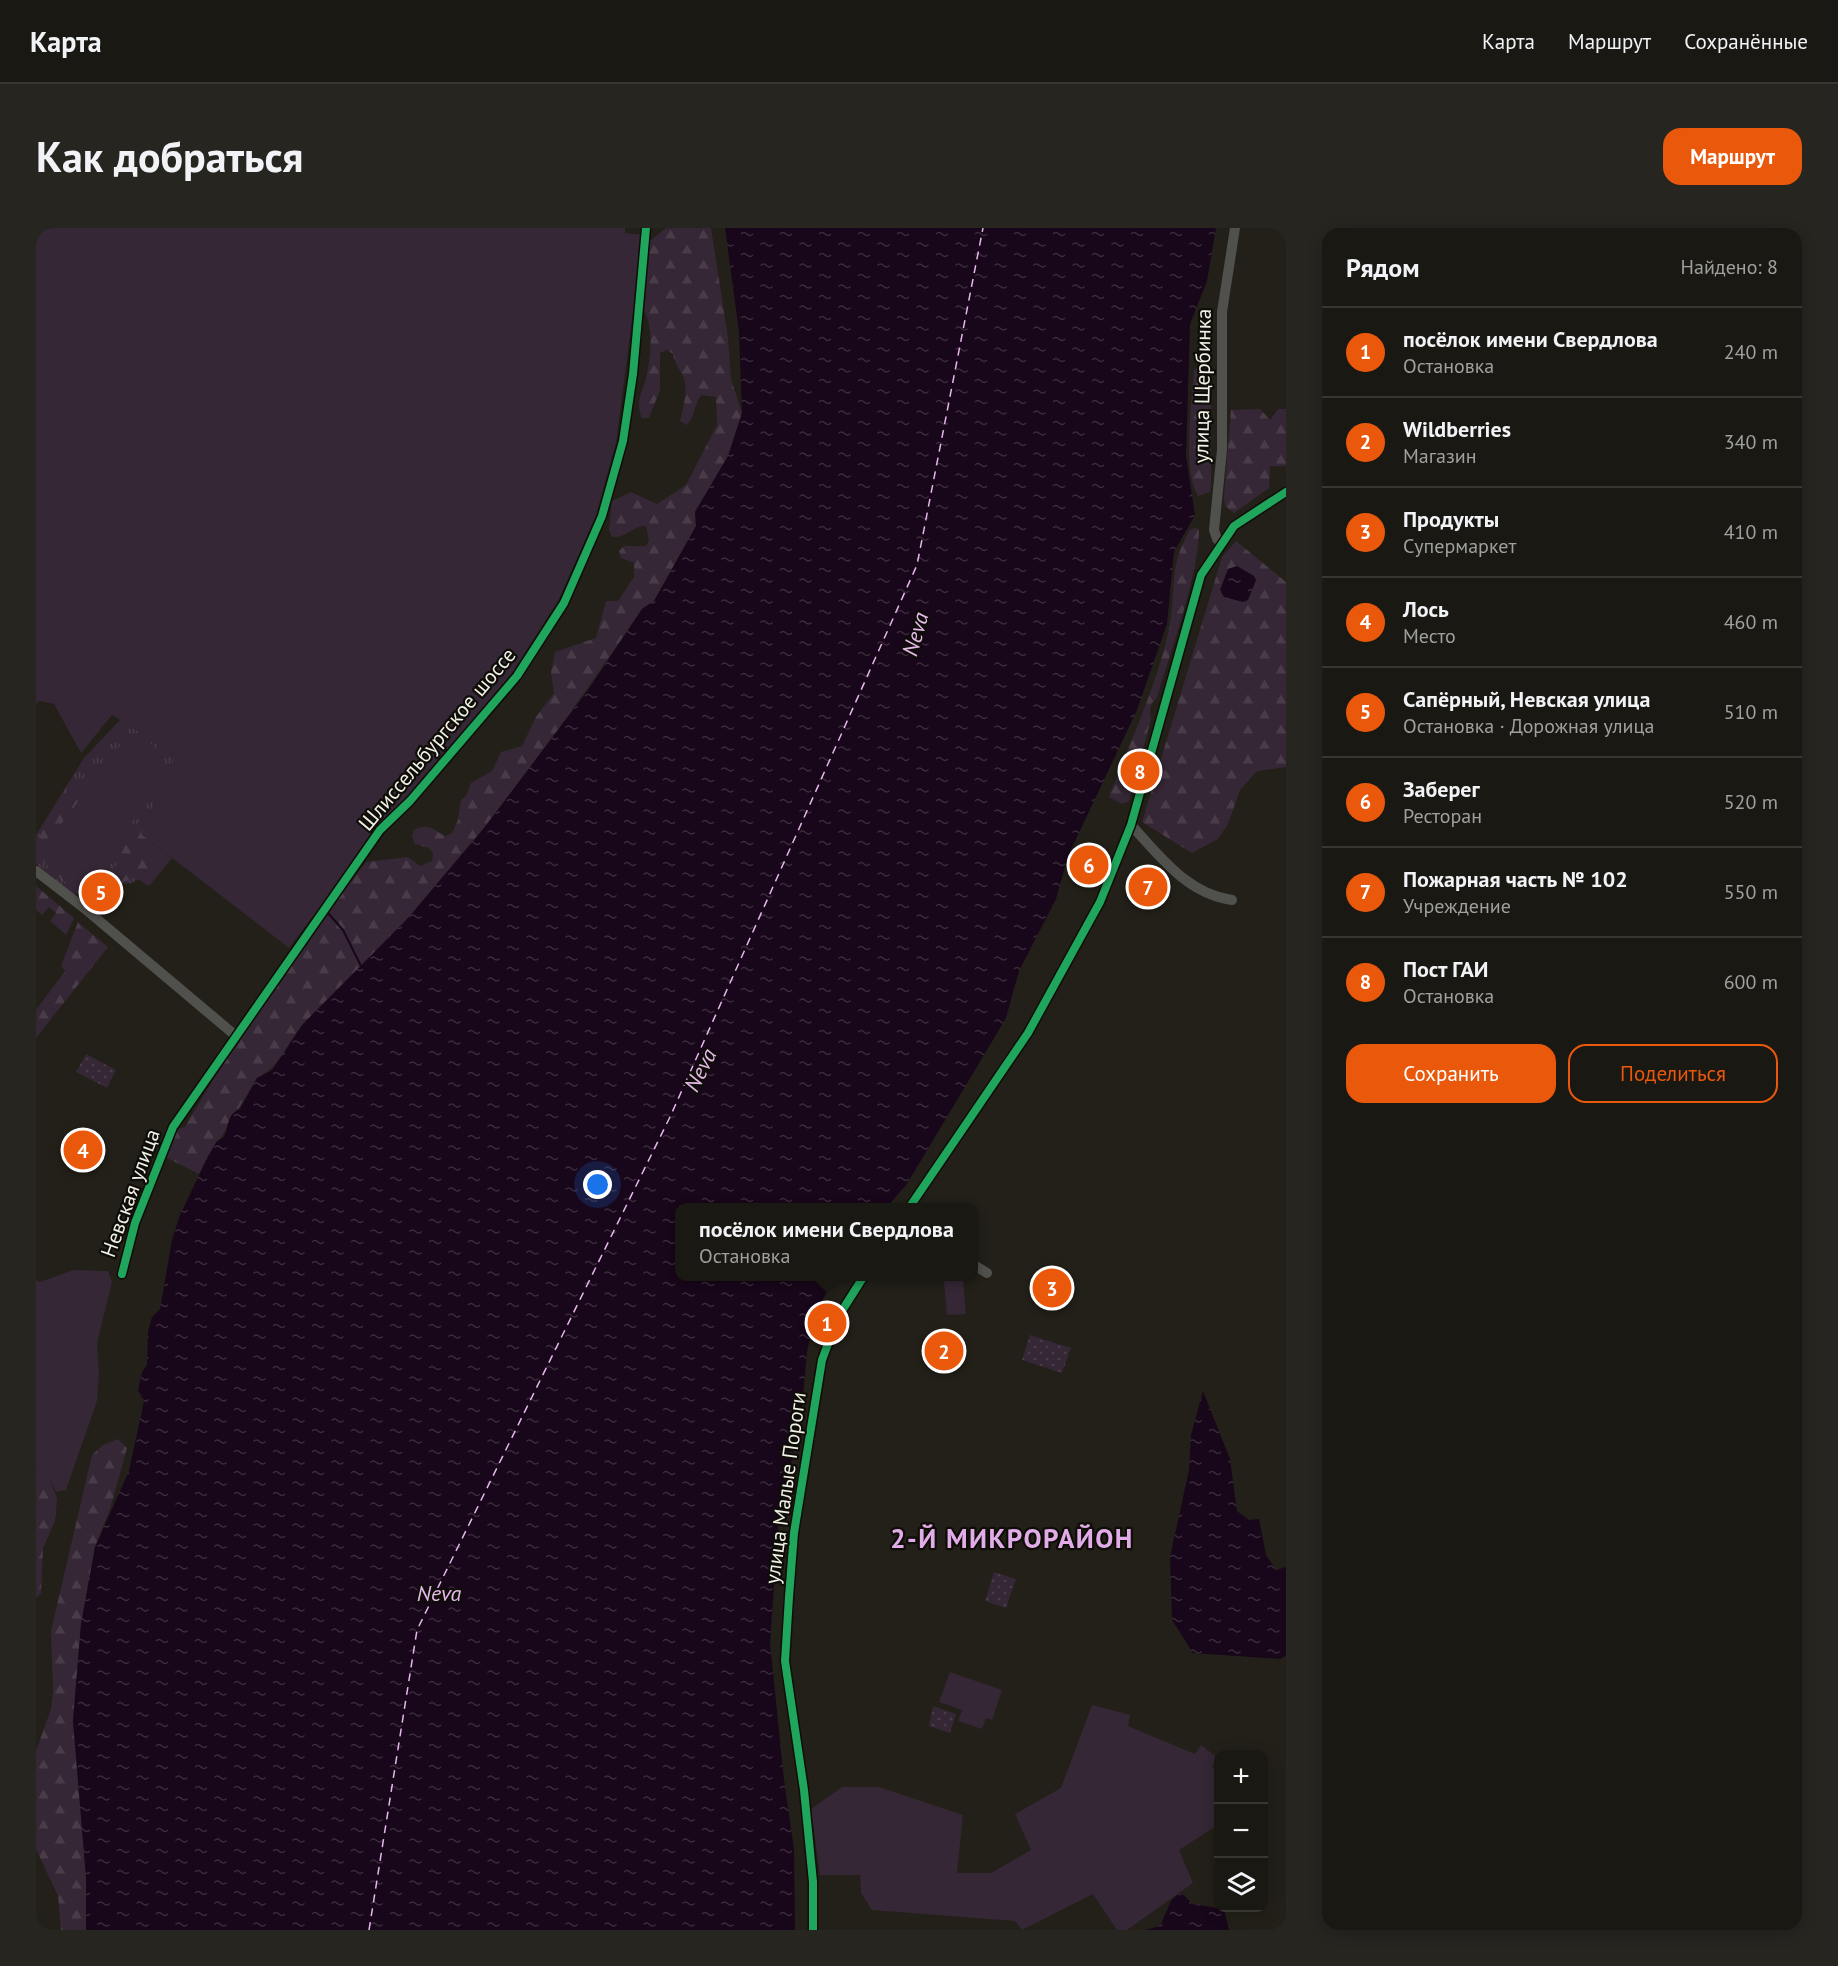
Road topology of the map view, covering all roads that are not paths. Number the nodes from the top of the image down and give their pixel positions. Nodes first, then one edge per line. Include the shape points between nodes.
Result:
1 (646, 228) edge
2 (1234, 228) edge
3 (1286, 492) edge
4 (1222, 543) junction
5 (1131, 825) junction
6 (36, 871) edge
7 (1232, 900) dead end
8 (236, 1036) junction
9 (912, 1203) edge
10 (978, 1267) edge
11 (987, 1273) dead end
12 (122, 1274) dead end
13 (861, 1281) edge
14 (813, 1930) edge

1 - 8 street, Шлиссельбургское шоссе via 633,374 622,441 602,516 564,603 517,676 410,801 380,830
2 - 4 street, улица Щербинка via 1222,312 1222,450 1214,530
3 - 4 street via 1234,526
4 - 5 street via 1201,575 1192,598
5 - 7 street via 1194,887 1218,899
5 - 9 street via 1089,927 1028,1033
6 - 8 street
8 - 12 street, Невская улица via 169,1136 135,1223
10 - 11 street
13 - 14 street, улица Малые Пороги via 835,1326 822,1360 794,1533 785,1661 804,1790 813,1882

